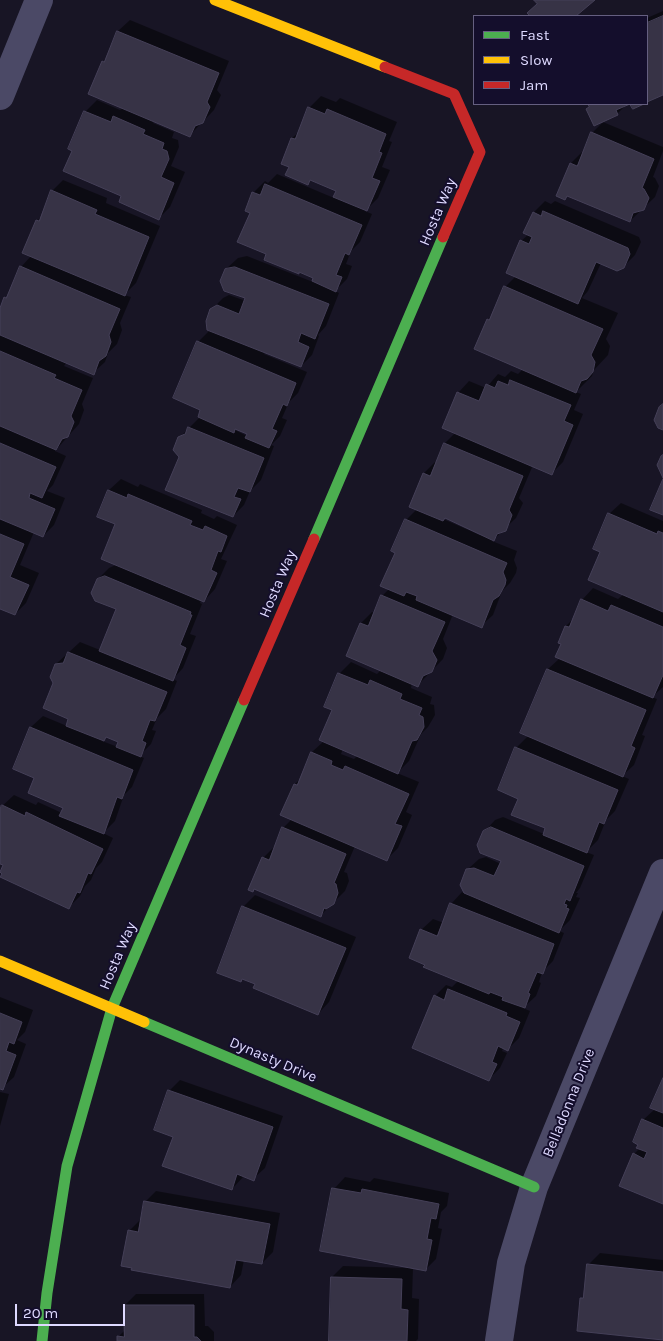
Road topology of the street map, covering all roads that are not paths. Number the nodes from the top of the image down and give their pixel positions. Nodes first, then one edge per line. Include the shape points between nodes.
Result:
1 (40, 0) edge
2 (215, 0) edge
3 (0, 96) edge
4 (663, 873) edge
5 (0, 961) edge
6 (112, 1008) junction
7 (534, 1187) junction
8 (42, 1341) edge
9 (499, 1341) edge

1 - 3 street
2 - 6 street, Hosta Way via 454,94 480,152
4 - 7 street, Belladonna Drive
5 - 6 street, Dynasty Drive
6 - 7 street, Dynasty Drive
6 - 8 street, Hosta Way via 67,1166
7 - 9 street, Belladonna Drive via 511,1263

